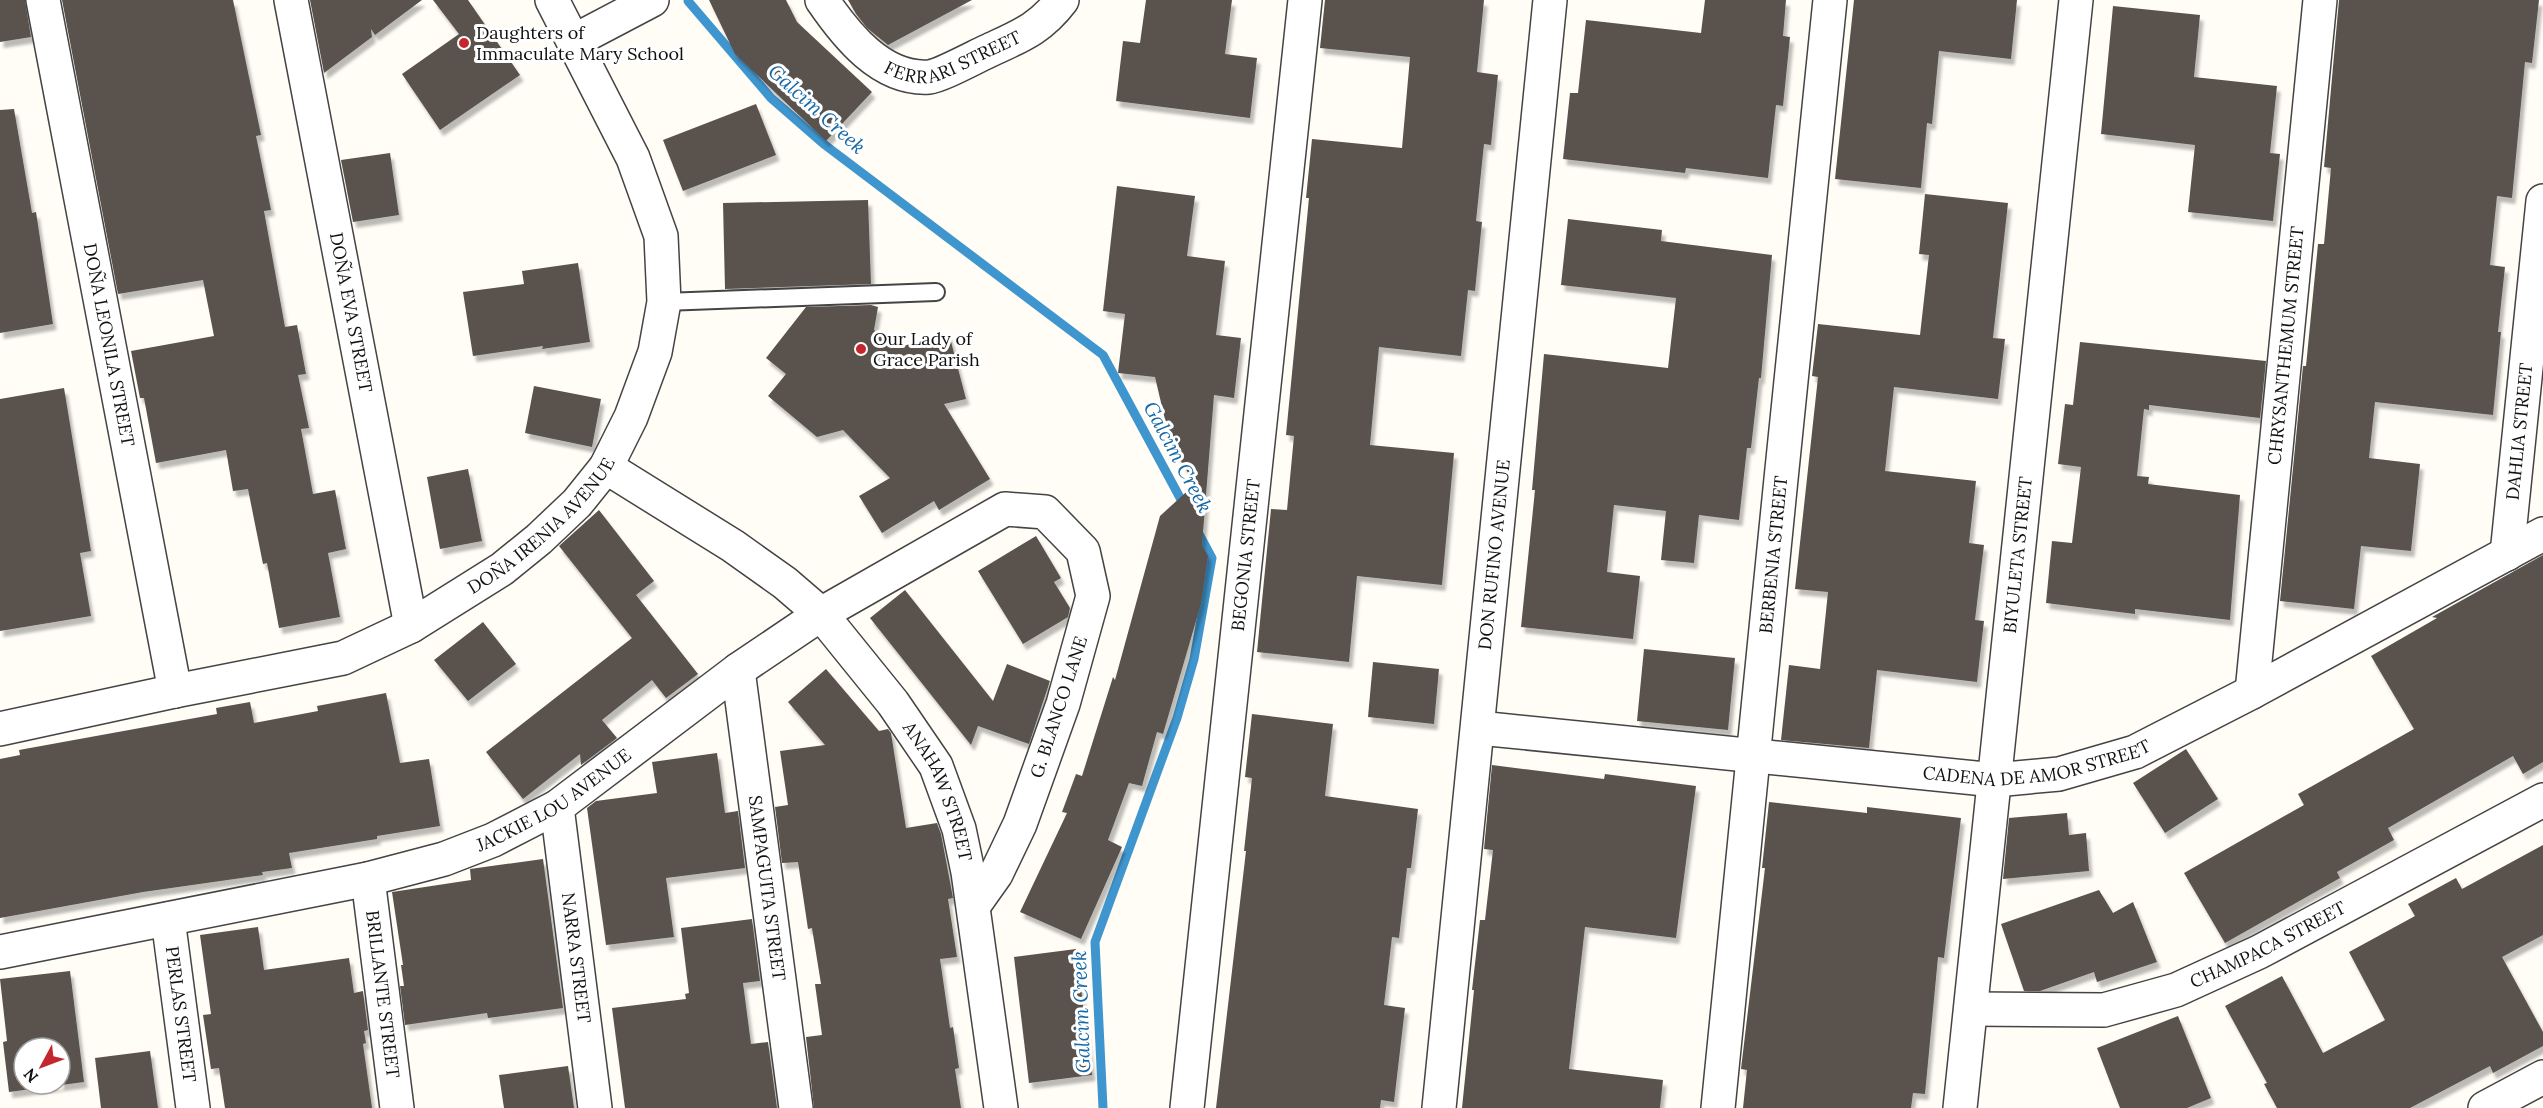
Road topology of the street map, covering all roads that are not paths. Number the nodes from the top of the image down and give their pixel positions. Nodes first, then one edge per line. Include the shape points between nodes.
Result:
1 (43, 0) edge
2 (291, 0) edge
3 (552, 0) edge
4 (652, 0) edge
5 (822, 0) edge
6 (1062, 0) edge
7 (1305, 0) edge
8 (1550, 0) edge
9 (1830, 0) edge
10 (2076, 0) edge
11 (2320, 0) edge
12 (574, 42) junction
13 (2543, 201) edge
14 (936, 292) dead end
15 (664, 302) junction
16 (606, 467) junction
17 (1045, 512) joint
18 (2543, 534) edge
19 (2507, 554) junction
20 (821, 614) junction
21 (411, 626) junction
22 (738, 670) junction
23 (175, 691) junction
24 (2252, 692) junction
25 (1479, 728) junction
26 (0, 729) edge
27 (1755, 756) junction
28 (1995, 780) junction
29 (2543, 800) edge
30 (557, 807) junction
31 (368, 879) junction
32 (974, 905) junction
33 (168, 920) junction
34 (0, 952) edge
35 (1971, 1010) junction
36 (2543, 1077) edge
37 (193, 1108) edge
38 (397, 1108) edge
39 (596, 1108) edge
40 (796, 1108) edge
41 (1001, 1108) edge
42 (1187, 1108) edge
43 (1440, 1108) edge
44 (1718, 1108) edge
45 (1960, 1108) edge
46 (2485, 1108) edge

1 - 23 street, DOÑA LEONILA STREET
2 - 21 street, DOÑA EVA STREET
3 - 12 street, DOÑA IRENIA AVENUE
4 - 12 street
5 - 6 street, FERRARI STREET via 857,44 879,62 905,74 931,77 1035,29
7 - 42 street, BEGONIA STREET
8 - 25 street, DON RUFINO AVENUE
9 - 27 street, BERBENIA STREET
10 - 28 street, BIYULETA STREET
11 - 24 street, CHRYSANTHEMUM STREET
12 - 15 street, DOÑA IRENIA AVENUE via 633,158 655,218 661,236
13 - 19 street, DAHLIA STREET
14 - 15 lane
15 - 16 street, DOÑA IRENIA AVENUE via 654,352 632,417
16 - 20 street, ANAHAW STREET via 733,546
16 - 21 street, DOÑA IRENIA AVENUE via 577,503 539,539 502,569
17 - 20 street, JACKIE LOU AVENUE via 1005,509
17 - 32 street, G. BLANCO LANE via 1083,551 1093,596 1063,704 1020,824 996,874
18 - 19 street, CADENA DE AMOR STREET
19 - 24 street, CADENA DE AMOR STREET
20 - 22 street, JACKIE LOU AVENUE
20 - 32 street, ANAHAW STREET via 893,703 936,766 959,829
21 - 23 street, DOÑA IRENIA AVENUE via 343,658
22 - 30 street, JACKIE LOU AVENUE
22 - 40 street, SAMPAGUITA STREET
23 - 26 street, DOÑA IRENIA AVENUE
24 - 28 street, CADENA DE AMOR STREET via 2135,752 2059,774
25 - 27 street, CADENA DE AMOR STREET
25 - 43 street, DON RUFINO AVENUE
27 - 28 street, CADENA DE AMOR STREET
27 - 44 street, BERBENIA STREET
28 - 35 street, BIYULETA STREET
29 - 35 street, CHAMPACA STREET via 2259,952 2176,990 2104,1010
30 - 31 street, JACKIE LOU AVENUE via 493,840 444,859
30 - 39 street, NARRA STREET
31 - 33 street, JACKIE LOU AVENUE
31 - 38 street, BRILLANTE STREET
32 - 41 street, ANAHAW STREET
33 - 34 street, JACKIE LOU AVENUE
33 - 37 street, PERLAS STREET
35 - 45 street, BIYULETA STREET
36 - 46 street

